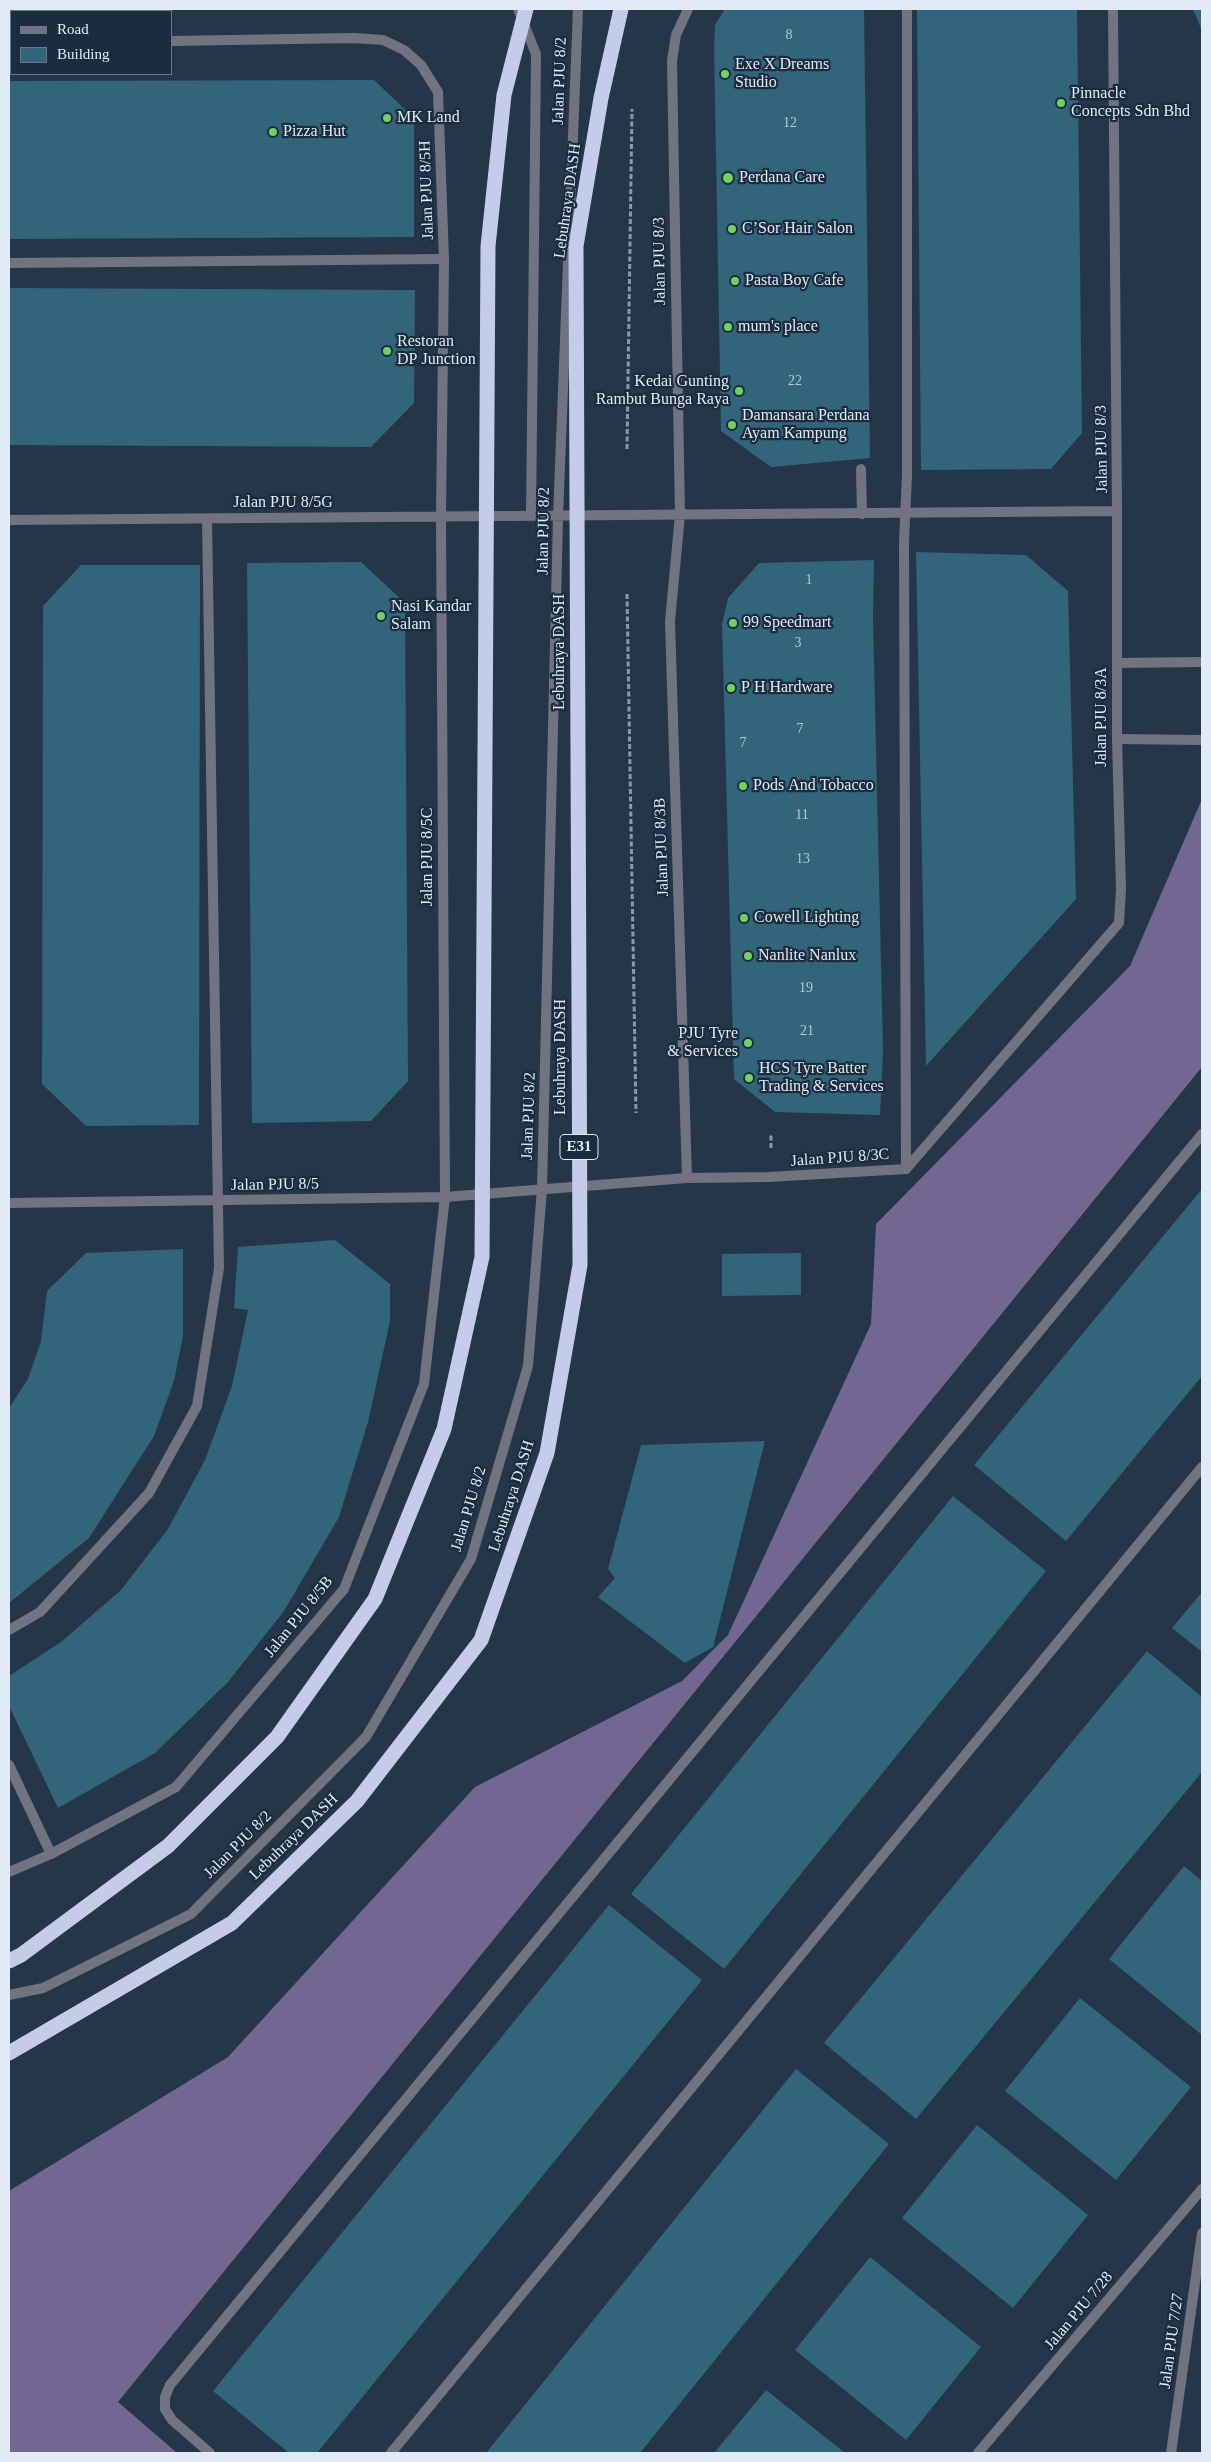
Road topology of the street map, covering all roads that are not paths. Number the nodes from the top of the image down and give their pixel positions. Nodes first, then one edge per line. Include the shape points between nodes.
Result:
1 (518, 9) edge
2 (526, 9) edge
3 (578, 9) edge
4 (621, 9) edge
5 (688, 9) edge
6 (907, 9) edge
7 (1113, 9) edge
8 (172, 41) edge
9 (444, 259) junction
10 (9, 263) edge
11 (861, 469) dead end
12 (1118, 511) junction
13 (904, 513) junction
14 (862, 514) junction
15 (680, 515) junction
16 (531, 516) junction
17 (558, 516) junction
18 (441, 517) junction
19 (207, 518) junction
20 (9, 520) edge
21 (1202, 662) edge
22 (1117, 663) junction
23 (1117, 739) junction
24 (1202, 740) edge
25 (1119, 923) joint
26 (1202, 1134) edge
27 (906, 1169) junction
28 (687, 1178) junction
29 (542, 1189) junction
30 (445, 1197) junction
31 (218, 1200) junction
32 (9, 1203) edge
33 (1202, 1467) edge
34 (9, 1630) edge
35 (9, 1765) edge
36 (50, 1854) junction
37 (9, 1872) edge
38 (9, 1962) edge
39 (9, 1995) edge
40 (9, 2053) edge
41 (1202, 2189) edge
42 (1202, 2233) edge
43 (210, 2453) edge
44 (391, 2453) edge
45 (978, 2453) edge
46 (1171, 2453) edge

1 - 16 street, Jalan PJU 8/2 via 536,54
2 - 38 highway, bridge via 504,95 488,246 482,1257 444,1429 375,1599 277,1738 168,1846
3 - 17 street, Jalan PJU 8/2
4 - 40 highway, Lebuhraya DASH / E31, bridge via 601,98 576,246 580,1265 547,1453 481,1640 357,1800 232,1923
5 - 15 street, Jalan PJU 8/3 via 676,35 672,61
6 - 13 street via 907,476
7 - 12 street, Jalan PJU 8/3
8 - 9 street, Jalan PJU 8/5H via 354,38 384,40 404,50 421,65 438,92
9 - 10 street
9 - 18 street, Jalan PJU 8/5H
11 - 14 street
12 - 13 street, Jalan PJU 8/3
12 - 22 street, Jalan PJU 8/3A
13 - 14 street, Jalan PJU 8/3
13 - 27 street
14 - 15 street, Jalan PJU 8/3
15 - 17 street, Jalan PJU 8/3
15 - 28 street, Jalan PJU 8/3B via 670,620
16 - 17 street, Jalan PJU 8/5G
16 - 18 street, Jalan PJU 8/5G
17 - 29 street, Jalan PJU 8/2
18 - 19 street, Jalan PJU 8/5G
18 - 30 street, Jalan PJU 8/5C
19 - 20 street, Jalan PJU 8/5G
19 - 31 street
21 - 22 street
22 - 23 street, Jalan PJU 8/3A
23 - 24 street
23 - 25 street, Jalan PJU 8/3A via 1122,889
25 - 27 street, Jalan PJU 8/3C
26 - 43 street via 170,2385 165,2409 172,2420
27 - 28 street, Jalan PJU 8/3C via 769,1178
28 - 29 street, Jalan PJU 8/3C
29 - 30 street, Jalan PJU 8/5
29 - 39 street, Jalan PJU 8/2 via 528,1366 471,1559 366,1738 191,1914 42,1988
30 - 31 street, Jalan PJU 8/5
30 - 36 street, Jalan PJU 8/5B via 424,1384 344,1589 176,1787
31 - 32 street, Jalan PJU 8/5
31 - 34 street via 219,1268 197,1406 149,1492 40,1612
33 - 44 street
35 - 36 street
36 - 37 street, Jalan PJU 8/5B
41 - 45 street, Jalan PJU 7/28
42 - 46 street, Jalan PJU 7/27

